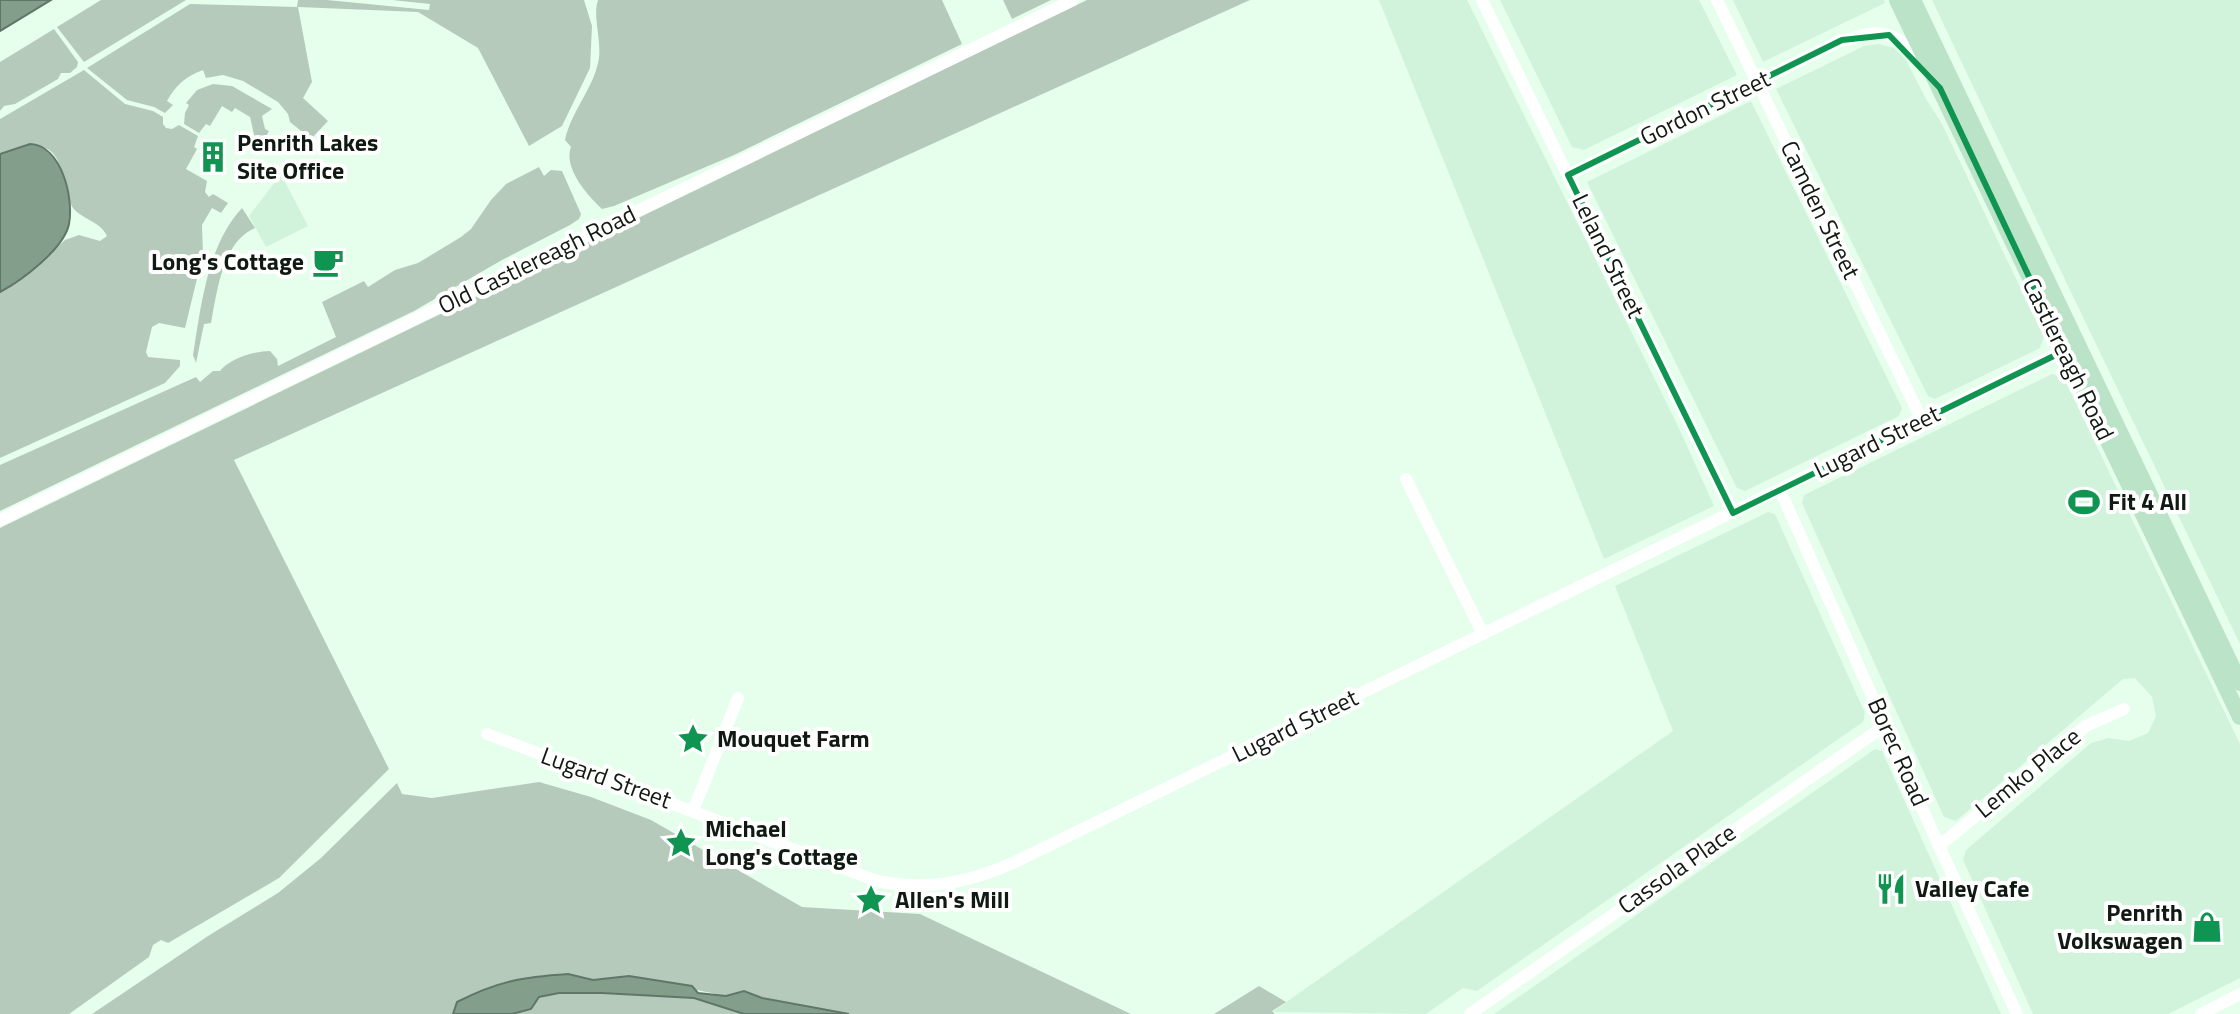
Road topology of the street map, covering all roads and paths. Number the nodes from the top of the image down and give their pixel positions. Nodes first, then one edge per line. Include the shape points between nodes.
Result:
1 (1073, 0) edge
2 (1482, 0) edge
3 (1717, 0) edge
4 (1897, 0) edge
5 (1913, 0) edge
6 (1757, 81) junction
7 (1940, 88) junction
8 (1568, 175) junction
9 (2071, 348) junction
10 (1922, 420) junction
11 (1406, 479) dead end
12 (1780, 490) junction
13 (1733, 513) junction
14 (0, 520) edge
15 (1483, 634) junction
16 (2240, 683) edge
17 (738, 698) dead end
18 (2124, 709) dead end
19 (2240, 717) edge
20 (1886, 725) junction
21 (487, 734) dead end
22 (693, 811) junction
23 (1939, 846) junction
24 (2240, 994) edge
25 (1470, 1014) edge
26 (2017, 1014) edge
27 (2201, 1014) edge

1 - 14 street, Old Castlereagh Road
2 - 8 street, Leland Street
3 - 6 street, Camden Street
4 - 7 main road, Castlereagh Road
5 - 9 main road, Castlereagh Road
6 - 7 street, Gordon Street via 1842,40 1880,32 1914,54
6 - 8 street, Gordon Street
6 - 10 street, Camden Street
7 - 9 main road, Castlereagh Road
8 - 13 street, Leland Street
9 - 10 street, Lugard Street
9 - 16 main road, Castlereagh Road
9 - 19 main road, Castlereagh Road
10 - 12 street, Lugard Street
11 - 15 street
12 - 13 street, Lugard Street
12 - 20 street, Borec Road
13 - 15 street, Lugard Street
15 - 22 street, Lugard Street via 1015,862 958,883 929,887 877,881
17 - 22 street
18 - 23 street, Lemko Place via 2086,726
20 - 23 street, Borec Road
20 - 25 street, Cassola Place
21 - 22 street, Lugard Street
23 - 26 street, Borec Road
24 - 27 street

